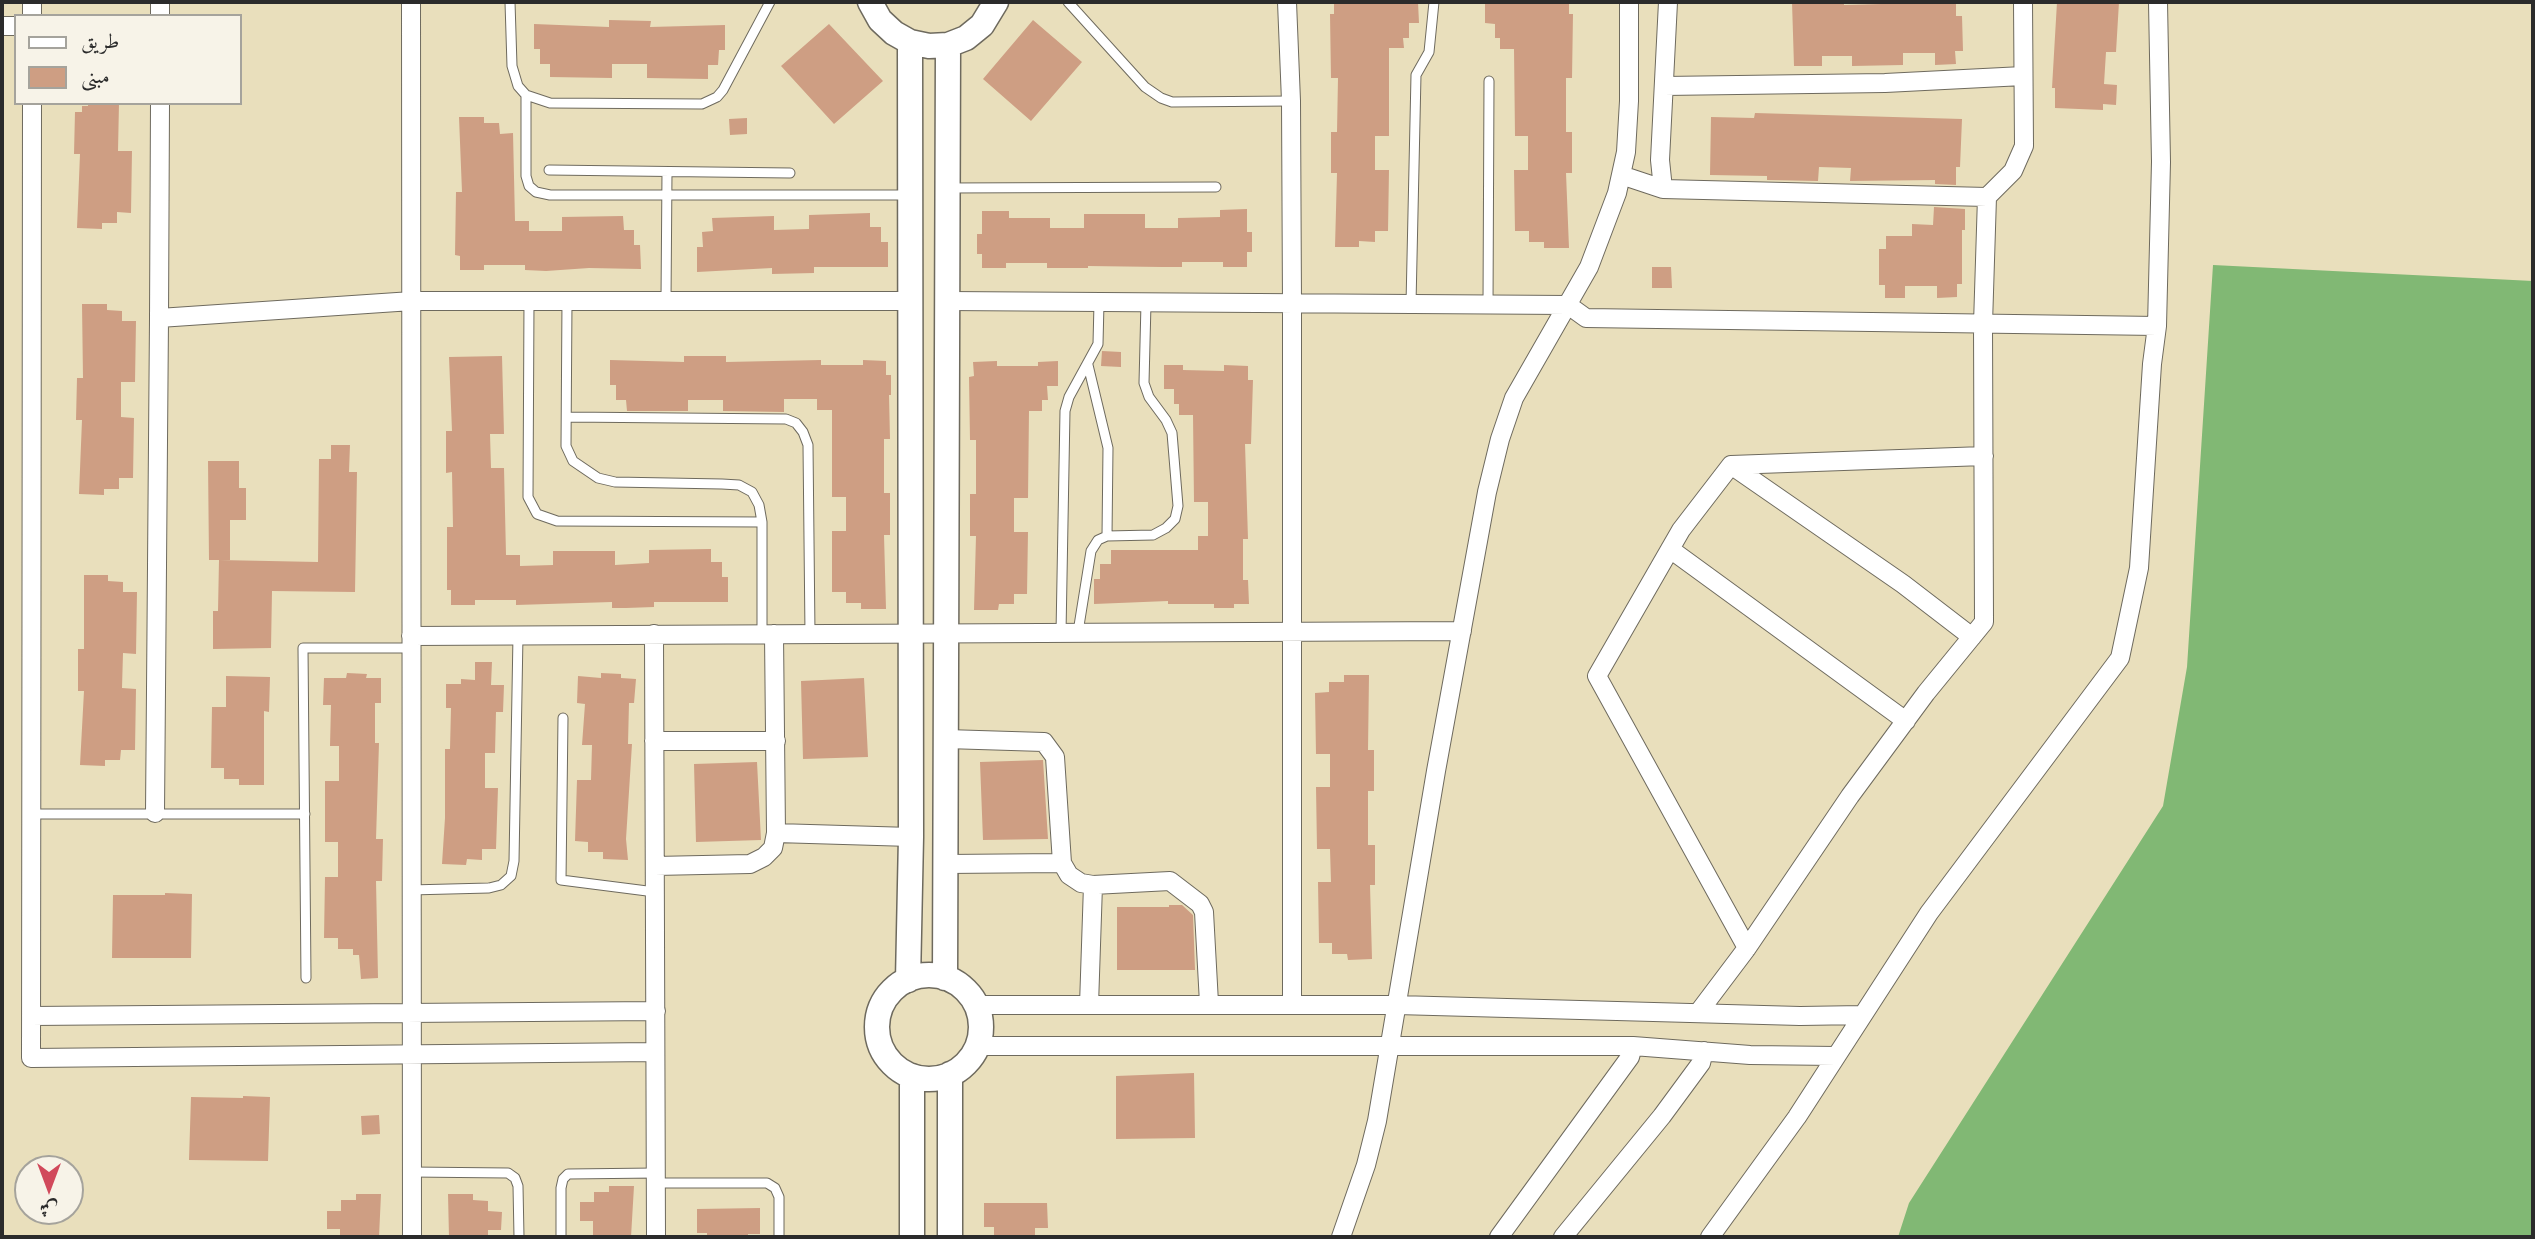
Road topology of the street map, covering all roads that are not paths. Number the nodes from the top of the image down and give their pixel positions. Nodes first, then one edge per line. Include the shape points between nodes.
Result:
1 (411, 2) edge
2 (510, 2) edge
3 (770, 2) edge
4 (870, 2) edge
5 (996, 2) edge
6 (1068, 2) edge
7 (1287, 2) edge
8 (1434, 2) edge
9 (1629, 2) edge
10 (1668, 2) edge
11 (2023, 2) edge
12 (2158, 2) edge
13 (911, 42) junction
14 (948, 45) junction
15 (2023, 76) junction
16 (1489, 81) dead end
17 (1664, 86) junction
18 (526, 95) junction
19 (1291, 101) junction
20 (32, 105) edge
21 (160, 105) edge
22 (549, 170) dead end
23 (667, 172) junction
24 (790, 173) dead end
25 (1621, 174) junction
26 (1216, 187) dead end
27 (947, 188) junction
28 (1663, 189) junction
29 (667, 195) junction
30 (910, 195) junction
31 (1987, 197) junction
32 (666, 300) junction
33 (412, 301) junction
34 (529, 301) junction
35 (567, 301) junction
36 (909, 301) junction
37 (946, 301) junction
38 (1100, 303) junction
39 (1146, 303) junction
40 (1292, 304) junction
41 (1411, 305) junction
42 (1488, 306) junction
43 (1568, 306) junction
44 (159, 318) junction
45 (1983, 324) junction
46 (2157, 326) junction
47 (1088, 365) junction
48 (567, 417) junction
49 (1984, 456) junction
50 (1731, 465) junction
51 (762, 522) junction
52 (1107, 536) junction
53 (1670, 549) junction
54 (1462, 631) junction
55 (1293, 632) junction
56 (947, 633) junction
57 (1069, 633) junction
58 (768, 634) junction
59 (810, 634) junction
60 (910, 634) junction
61 (518, 635) junction
62 (654, 635) junction
63 (1972, 636) junction
64 (411, 642) junction
65 (562, 718) dead end
66 (1906, 721) junction
67 (946, 739) junction
68 (654, 741) junction
69 (776, 741) junction
70 (155, 813) junction
71 (31, 814) junction
72 (305, 814) junction
73 (776, 834) junction
74 (911, 836) junction
75 (1062, 863) junction
76 (946, 864) junction
77 (655, 866) junction
78 (1093, 885) junction
79 (410, 890) junction
80 (655, 892) junction
81 (1747, 948) junction
82 (306, 978) dead end
83 (945, 978) junction
84 (908, 980) junction
85 (1209, 1003) junction
86 (975, 1005) junction
87 (1089, 1005) junction
88 (1292, 1005) junction
89 (1397, 1005) junction
90 (656, 1011) junction
91 (410, 1013) junction
92 (1698, 1013) junction
93 (1863, 1014) junction
94 (31, 1016) junction
95 (1390, 1045) junction
96 (978, 1046) junction
97 (1633, 1046) junction
98 (1704, 1051) junction
99 (655, 1052) junction
100 (411, 1054) junction
101 (1836, 1056) junction
102 (950, 1074) junction
103 (912, 1076) junction
104 (411, 1172) junction
105 (656, 1178) junction
106 (412, 1237) edge
107 (519, 1237) edge
108 (561, 1237) edge
109 (656, 1237) edge
110 (779, 1237) edge
111 (912, 1237) edge
112 (950, 1237) edge
113 (1341, 1237) edge
114 (1499, 1237) edge
115 (1563, 1237) edge
116 (1710, 1237) edge

1 - 33 street
2 - 18 lane via 512,65
3 - 18 lane via 723,90 710,101 550,103
4 - 13 street via 880,20
5 - 14 street via 982,25
6 - 19 lane via 1161,98 1172,102
7 - 19 street
8 - 41 lane via 1429,52 1416,75
9 - 25 street via 1629,101
10 - 17 street
11 - 15 street
12 - 46 street
13 - 14 street
13 - 30 street
14 - 27 street
15 - 17 street
15 - 31 street via 2024,146 2013,172
16 - 42 lane
17 - 28 street
18 - 29 lane via 526,176 536,192
19 - 40 street
20 - 71 street
21 - 44 street
22 - 23 lane
23 - 24 lane
23 - 29 lane
25 - 28 street
25 - 43 street via 1602,235
26 - 27 lane
27 - 37 street
28 - 31 street
29 - 30 lane
29 - 32 lane
30 - 36 street
31 - 45 street
32 - 35 street
32 - 36 street
33 - 34 street
33 - 44 street
33 - 64 street
34 - 35 street
34 - 51 lane via 528,497 537,514 557,521
35 - 48 lane
36 - 60 street
37 - 38 street
37 - 56 street
38 - 39 street
38 - 47 lane via 1098,344
39 - 40 street
39 - 52 lane via 1144,383 1172,433 1178,506 1175,519 1153,535
40 - 41 street
40 - 55 street
41 - 42 street
42 - 43 street
43 - 45 street via 1586,318
43 - 54 street via 1514,398 1500,439
44 - 70 street
45 - 46 street
45 - 49 street
46 - 93 street via 2139,568 2120,658 1929,913
47 - 52 lane via 1108,448
47 - 57 lane via 1065,411
48 - 51 lane via 566,446 573,460 598,478 739,485 752,492
48 - 59 lane via 786,419 796,423 808,445
49 - 50 street
49 - 63 street via 1984,622
50 - 53 street
50 - 63 street
51 - 58 lane
52 - 57 lane via 1091,551
53 - 66 street
53 - 81 street via 1597,676
54 - 55 street
54 - 89 street
55 - 57 street
55 - 88 street
56 - 57 street
56 - 60 street
56 - 67 street
58 - 59 street
58 - 62 street
58 - 69 street
59 - 60 street
60 - 74 street
61 - 62 street
61 - 64 street
61 - 79 lane via 511,876 489,888
62 - 68 street
63 - 66 street
64 - 72 lane via 303,648
64 - 79 street
65 - 80 lane via 561,880
66 - 81 street
67 - 75 street via 1044,742 1055,757
67 - 76 street
68 - 69 street
68 - 77 street
69 - 73 street
70 - 71 lane
70 - 72 lane
71 - 94 street
72 - 82 lane
73 - 74 street
73 - 77 street via 773,848 750,864
74 - 84 street
75 - 76 street
75 - 78 street via 1069,876
76 - 83 street
77 - 80 street
78 - 85 street via 1170,881 1200,904
78 - 87 street
79 - 91 street
80 - 90 street
81 - 92 street
83 - 84 street
83 - 86 street via 960,986
84 - 103 street via 887,997 877,1027 889,1061
85 - 87 street
85 - 88 street
86 - 87 street
86 - 96 street via 981,1028
88 - 89 street
89 - 92 street
89 - 95 street
90 - 91 street
90 - 99 street
91 - 94 street
91 - 100 street
92 - 93 street
93 - 101 street
94 - 100 street via 31,1058
95 - 96 street
95 - 97 street
95 - 113 street via 1377,1122
96 - 102 street via 969,1061
97 - 98 street
97 - 114 street via 1630,1057
98 - 101 street
98 - 115 street via 1701,1063 1662,1116
99 - 100 street
99 - 105 street
100 - 104 street
101 - 116 street
102 - 103 street via 938,1079
102 - 112 street
103 - 111 street
104 - 106 street
104 - 107 lane via 508,1173 518,1186
105 - 108 lane via 568,1174 561,1188
105 - 109 street
105 - 110 lane via 767,1183 779,1197

